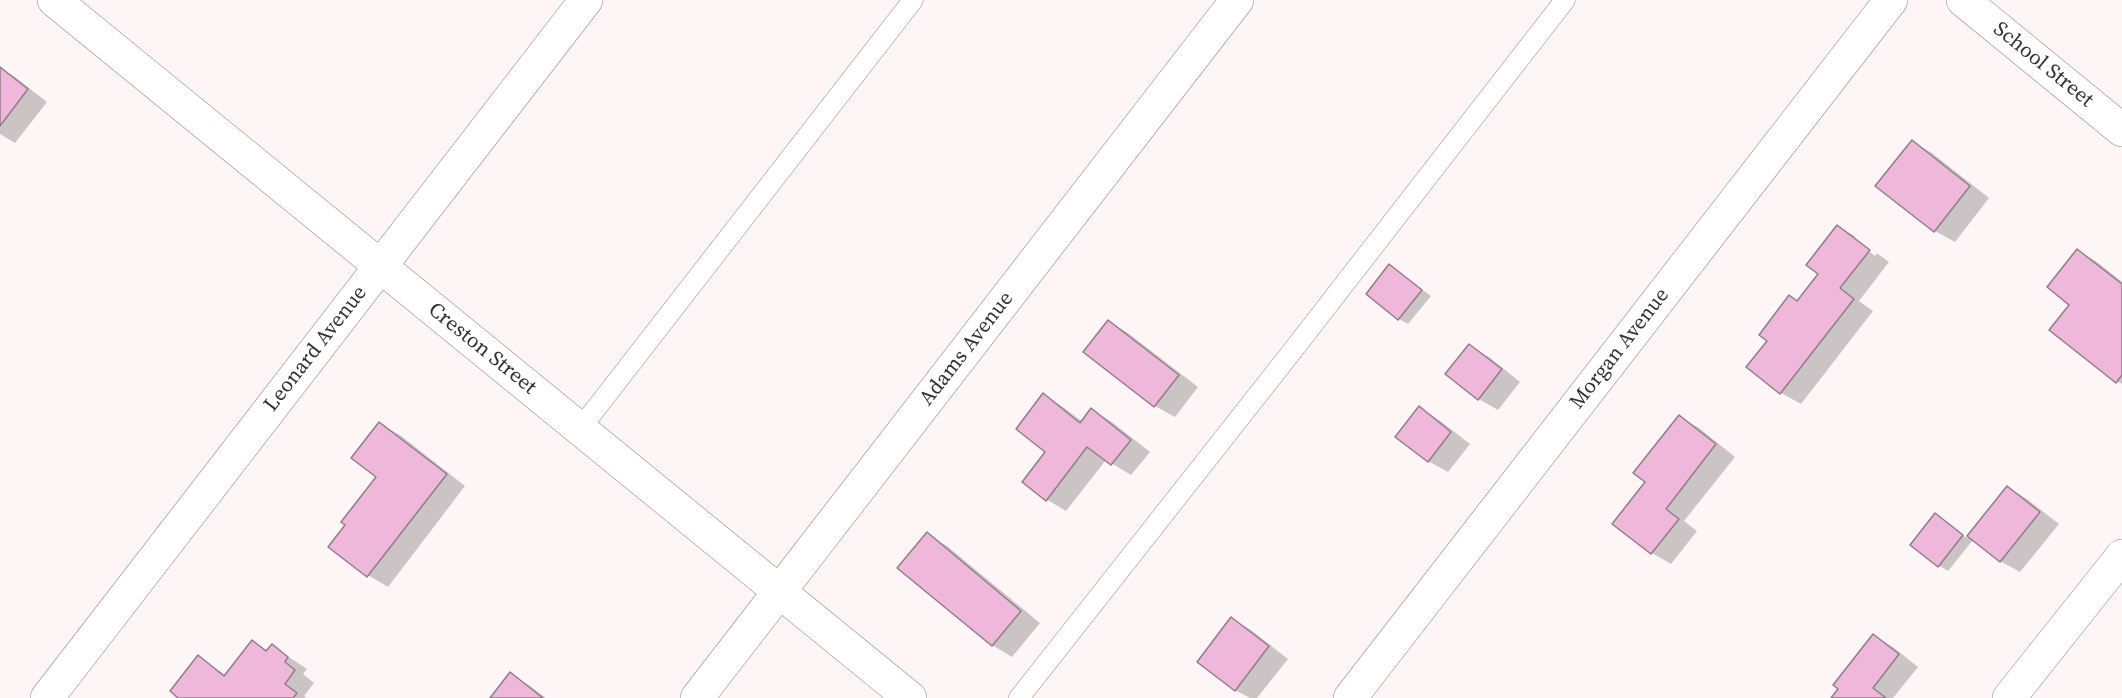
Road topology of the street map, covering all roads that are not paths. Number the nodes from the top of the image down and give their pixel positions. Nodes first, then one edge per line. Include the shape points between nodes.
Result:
1 (54, 0) edge
2 (586, 0) edge
3 (913, 0) edge
4 (1237, 0) edge
5 (1565, 0) edge
6 (1891, 0) edge
7 (1963, 0) edge
8 (2122, 130) edge
9 (380, 265) junction
10 (580, 429) junction
11 (2122, 556) edge
12 (780, 591) junction
13 (46, 698) edge
14 (697, 698) edge
15 (910, 698) edge
16 (1019, 698) edge
17 (1350, 698) edge
18 (2009, 698) edge

1 - 9 street, Creston Street
2 - 9 street, Leonard Avenue
3 - 10 lane
4 - 12 street, Adams Avenue
5 - 16 lane
6 - 17 street, Morgan Avenue
7 - 8 street, School Street
9 - 10 street, Creston Street
9 - 13 street, Leonard Avenue
10 - 12 street, Creston Street
11 - 18 street
12 - 14 street, Adams Avenue
12 - 15 street, Creston Street

